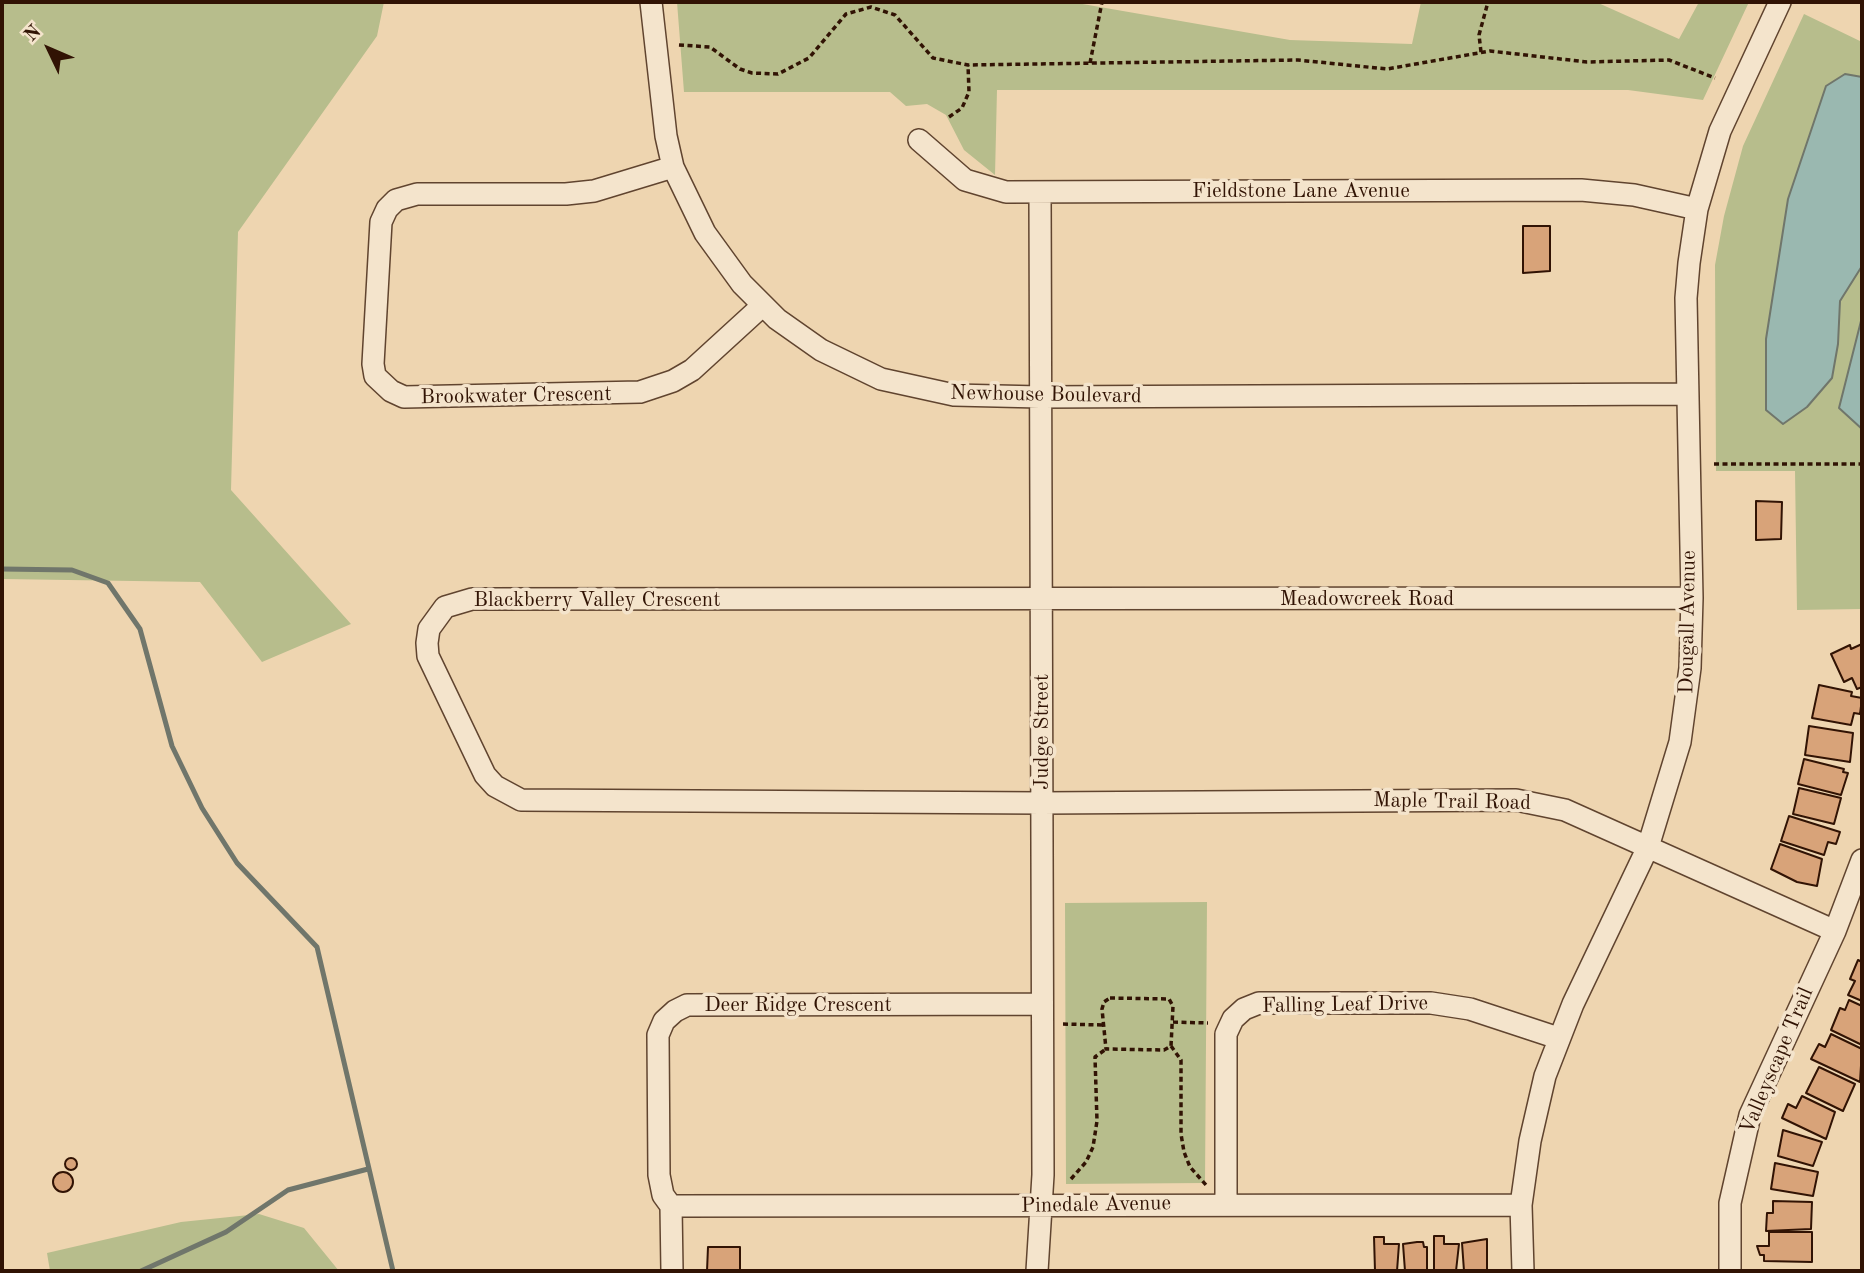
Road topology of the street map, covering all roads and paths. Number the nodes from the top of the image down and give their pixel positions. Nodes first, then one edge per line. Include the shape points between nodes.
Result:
1 (651, 2) edge
2 (1102, 2) edge
3 (1488, 2) edge
4 (1780, 2) edge
5 (678, 44) dead end
6 (1480, 52) junction
7 (1090, 63) junction
8 (968, 65) junction
9 (1715, 78) dead end
10 (949, 117) dead end
11 (919, 140) dead end
12 (673, 167) junction
13 (1040, 192) junction
14 (1697, 209) junction
15 (762, 306) junction
16 (1687, 394) junction
17 (1040, 397) junction
18 (1714, 464) dead end
19 (1862, 464) edge
20 (1692, 598) junction
21 (1042, 601) junction
22 (1042, 803) junction
23 (1648, 847) junction
24 (1862, 860) edge
25 (1835, 931) junction
26 (1042, 1004) junction
27 (1173, 1022) junction
28 (1208, 1023) dead end
29 (1063, 1024) dead end
30 (1102, 1025) junction
31 (1558, 1038) junction
32 (1171, 1046) junction
33 (1106, 1049) junction
34 (1072, 1179) dead end
35 (1207, 1186) dead end
36 (1226, 1204) junction
37 (1042, 1205) junction
38 (1521, 1205) junction
39 (671, 1206) junction
40 (672, 1271) edge
41 (1037, 1271) edge
42 (1523, 1271) edge
43 (1730, 1271) edge

1 - 12 street, Newhouse Boulevard via 661,107
2 - 7 path
3 - 6 path via 1479,35
4 - 14 street, Dougall Avenue via 1728,109
5 - 8 path via 710,47 752,73 778,74 809,58 846,14 871,7 895,15 933,58
6 - 7 path via 1387,69 1298,60
6 - 9 path via 1587,62 1669,60
7 - 8 path
8 - 10 path via 969,92 962,108
11 - 13 street, Fieldstone Lane Avenue via 965,180 1006,191
12 - 15 street, Newhouse Boulevard via 705,233
12 - 15 street, Brookwater Crescent via 594,191 416,194 396,200 382,222 375,376 404,397 640,392 692,370
13 - 14 street, Fieldstone Lane Avenue via 1581,190 1634,195
13 - 17 street, Judge Street
14 - 16 street, Dougall Avenue via 1686,298
15 - 17 street, Newhouse Boulevard via 821,349 881,379 954,395
16 - 17 street, Newhouse Boulevard
16 - 20 street, Dougall Avenue
17 - 21 street, Judge Street
18 - 19 path
20 - 21 street, Meadowcreek Road
20 - 23 street, Dougall Avenue via 1690,668 1680,742
21 - 22 street, Judge Street
21 - 22 street, Blackberry Valley Crescent via 472,598 445,607 429,629 426,643 485,775 521,800
22 - 23 street, Maple Trail Road via 1516,800 1564,810
22 - 26 street, Judge Street
23 - 25 street, Maple Trail Road
23 - 31 street, Dougall Avenue
24 - 25 street, Valleyscape Trail
25 - 43 street, Valleyscape Trail via 1750,1115 1730,1203
26 - 37 street, Judge Street
26 - 39 street, Deer Ridge Crescent via 687,1005 674,1011 658,1035 659,1175
27 - 28 path
27 - 30 path via 1169,999 1110,998 1102,1005
27 - 32 path
29 - 30 path
30 - 33 path
31 - 36 street, Falling Leaf Drive via 1470,1009 1431,1003 1259,1003 1244,1009 1226,1034
31 - 38 street, Dougall Avenue via 1536,1107
32 - 33 path via 1162,1050
32 - 35 path via 1181,1060 1184,1152
33 - 34 path via 1095,1057 1093,1147
36 - 37 street, Pinedale Avenue
36 - 38 street, Pinedale Avenue
37 - 39 street, Pinedale Avenue
37 - 41 street, Judge Street
38 - 42 street, Dougall Avenue
39 - 40 street, Deer Ridge Crescent

